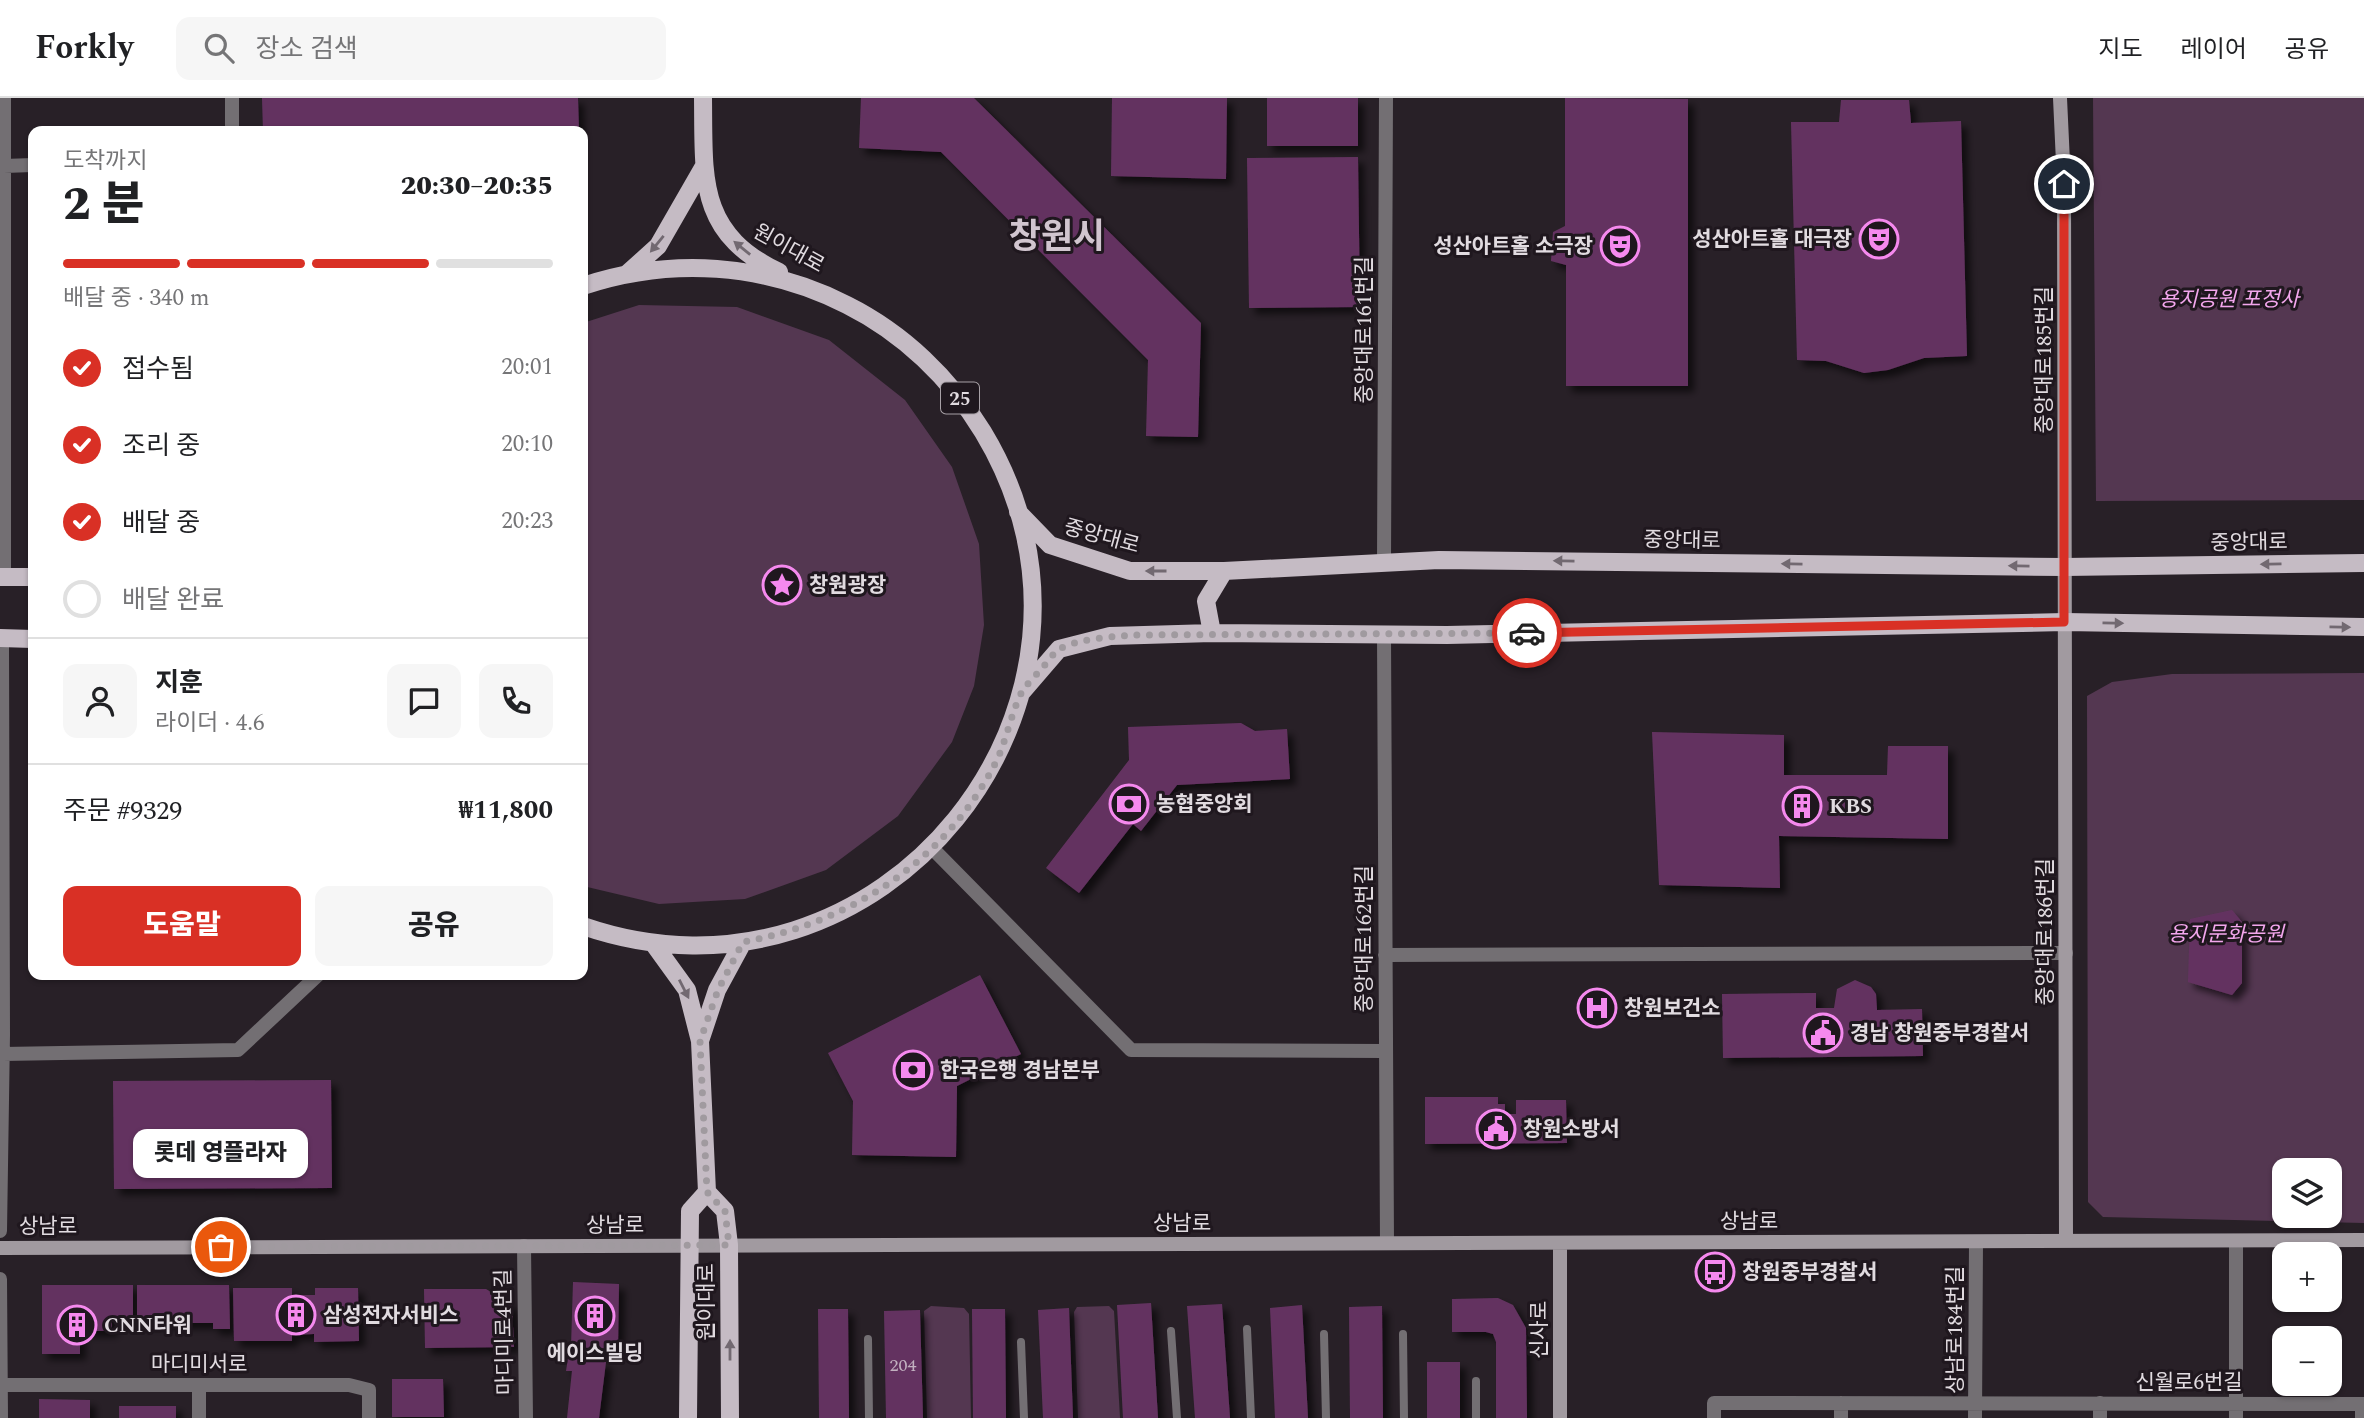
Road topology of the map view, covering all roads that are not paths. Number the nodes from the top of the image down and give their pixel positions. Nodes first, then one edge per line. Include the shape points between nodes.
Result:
1 (4, 98) edge
2 (232, 98) edge
3 (703, 98) edge
4 (1386, 98) edge
5 (2060, 98) edge
6 (232, 126) edge
7 (28, 165) edge
8 (4, 166) junction
9 (704, 166) junction
10 (2, 250) edge
11 (627, 274) junction
12 (588, 285) edge
13 (822, 293) junction
14 (1018, 512) junction
15 (1384, 562) junction
16 (2364, 563) edge
17 (2064, 567) junction
18 (1224, 571) junction
19 (2, 577) edge
20 (28, 577) edge
21 (2064, 622) junction
22 (2364, 627) edge
23 (1212, 633) junction
24 (1384, 635) junction
25 (1, 638) edge
26 (28, 639) edge
27 (1022, 692) junction
28 (932, 848) junction
29 (588, 927) edge
30 (743, 942) junction
31 (653, 943) junction
32 (2066, 953) junction
33 (2, 954) edge
34 (1385, 955) junction
35 (313, 980) edge
36 (700, 1041) junction
37 (1385, 1051) junction
38 (3, 1054) junction
39 (707, 1192) junction
40 (0, 1231) edge
41 (2364, 1240) edge
42 (2066, 1241) junction
43 (2236, 1241) junction
44 (1976, 1242) junction
45 (1387, 1243) junction
46 (1560, 1243) junction
47 (690, 1245) junction
48 (729, 1245) junction
49 (524, 1246) junction
50 (0, 1248) edge
51 (0, 1279) edge
52 (1247, 1329) dead end
53 (1171, 1331) dead end
54 (1324, 1334) dead end
55 (1403, 1334) dead end
56 (868, 1339) dead end
57 (1021, 1342) dead end
58 (1476, 1381) dead end
59 (0, 1385) edge
60 (200, 1385) junction
61 (2237, 1402) junction
62 (2100, 1403) junction
63 (2363, 1408) edge
64 (1975, 1410) edge
65 (1714, 1411) edge
66 (1841, 1411) edge
67 (1, 1418) edge
68 (199, 1418) edge
69 (369, 1418) edge
70 (526, 1418) edge
71 (688, 1418) edge
72 (730, 1418) edge
73 (869, 1418) edge
74 (1024, 1418) edge
75 (1177, 1418) edge
76 (1251, 1418) edge
77 (1326, 1418) edge
78 (1404, 1418) edge
79 (1476, 1418) edge
80 (1560, 1418) edge
81 (2100, 1418) edge
82 (2236, 1418) edge

1 - 8 street
2 - 6 street
3 - 9 main road, 원이대로
4 - 15 street, 중앙대로161번길
5 - 17 main road, 중앙대로185번길
7 - 8 street
8 - 10 street
9 -> 11 main road via 658,246
13 -> 9 main road, 원이대로 via 764,265 737,246 717,221
10 - 19 street
11 - 12 main road, 25
11 - 13 main road, 25 via 686,267 726,269 765,275
13 - 14 main road, 25 via 888,330 945,381 989,442
18 -> 14 main road, 중앙대로 via 1130,571 1050,545
14 - 27 main road, 25 via 1032,602
17 -> 15 main road, 중앙대로
15 - 18 main road, 중앙대로
16 -> 17 main road, 중앙대로
17 - 21 main road, 중앙대로185번길
18 - 23 main road via 1206,601
19 - 20 main road
21 -> 22 main road
21 - 24 main road
21 - 32 main road, 중앙대로186번길
23 - 24 main road
23 - 27 main road via 1110,636 1059,649
24 - 34 street, 중앙대로162번길
25 - 26 main road
25 - 33 street
27 - 28 main road, 25 via 988,776
28 - 30 main road, 25 via 892,883 846,910 796,930
28 - 37 street via 1130,1050
29 - 31 main road, 25
30 - 31 main road, 25 via 699,946
30 - 36 main road via 718,990
31 -> 36 main road via 687,990
32 - 34 street
32 - 42 main road, 중앙대로186번길
33 - 38 street
34 - 37 street, 중앙대로162번길
35 - 38 street via 238,1050
36 - 39 main road
37 - 45 street, 중앙대로162번길
38 - 40 street
39 - 47 main road, 원이대로 via 690,1211
39 - 48 main road, 원이대로 via 725,1211
41 - 43 main road, 상남로
42 - 43 main road, 상남로
42 - 44 main road, 상남로
43 - 61 street
44 - 46 main road, 상남로
44 - 64 street, 상남로184번길
45 - 46 main road, 상남로
45 - 48 main road, 상남로
46 - 80 main road, 신사로
47 - 48 main road, 상남로
47 - 49 main road, 상남로
47 - 71 main road, 원이대로
72 -> 48 main road, 원이대로
49 - 50 main road, 상남로
49 - 70 street, 마디미로4번길
51 - 59 street
52 - 76 lane
53 - 75 lane
54 - 77 lane
55 - 78 lane
56 - 73 lane
57 - 74 lane
58 - 79 lane
59 - 60 street, 마디미서로
59 - 67 street
60 - 68 street
60 - 69 street, 마디미서로 via 349,1385 369,1390
61 - 62 street, 신월로6번길
61 - 63 street, 신월로6번길
61 - 82 street
62 - 64 street, 신월로6번길
62 - 81 street
64 - 66 street, 신월로6번길
65 - 66 street, 신월로6번길

